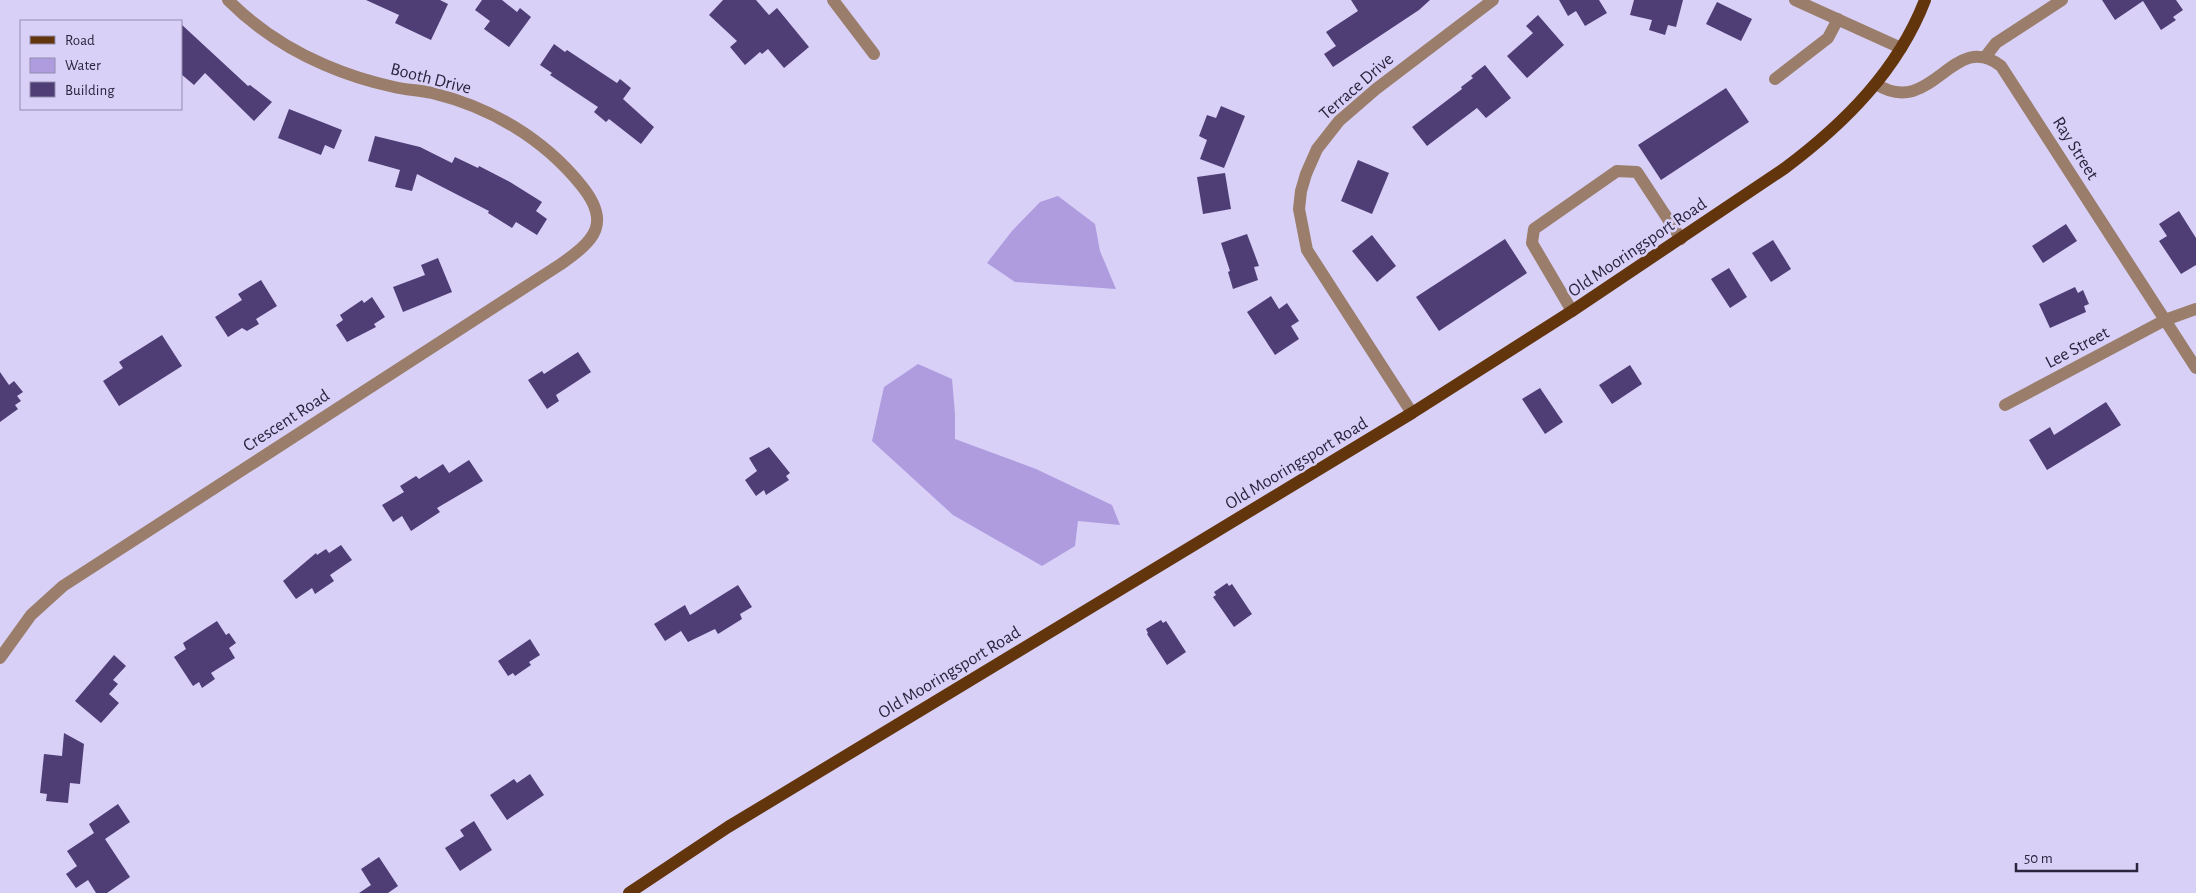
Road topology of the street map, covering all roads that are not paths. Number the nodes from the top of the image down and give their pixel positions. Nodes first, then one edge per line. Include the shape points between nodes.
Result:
1 (228, 0) edge
2 (833, 0) edge
3 (1493, 0) edge
4 (1795, 0) edge
5 (1925, 0) edge
6 (2062, 0) edge
7 (1838, 19) junction
8 (1901, 48) junction
9 (874, 54) dead end
10 (1986, 56) junction
11 (1775, 79) dead end
12 (1876, 84) junction
13 (597, 222) joint
14 (1681, 239) junction
15 (2196, 309) edge
16 (1572, 311) junction
17 (2165, 320) junction
18 (2196, 368) edge
19 (2006, 404) dead end
20 (1412, 413) junction
21 (0, 658) edge
22 (629, 893) edge

1 - 13 street, Booth Drive via 269,34 303,56 372,82 451,98 522,130 572,174 589,197
2 - 9 street
3 - 20 street, Terrace Drive via 1339,121 1317,150 1301,191 1299,209 1308,250
4 - 7 street
5 - 8 main road, Old Mooringsport Road
6 - 10 street via 1996,43
7 - 8 street
7 - 11 street via 1828,38
8 - 12 main road, Old Mooringsport Road
10 - 12 street via 1967,58 1916,90 1905,93 1896,93
10 - 17 street, Ray Street via 2008,75
12 - 14 main road, Old Mooringsport Road via 1819,142
13 - 21 street, Crescent Road via 596,233 590,240 561,264 63,586 31,615
14 - 16 main road, Old Mooringsport Road
14 - 16 street via 1637,172 1617,170 1534,229 1532,243
15 - 17 street, Lee Street
16 - 20 main road, Old Mooringsport Road
17 - 18 street, Ray Street
17 - 19 street, Lee Street
20 - 22 main road, Old Mooringsport Road via 759,808

